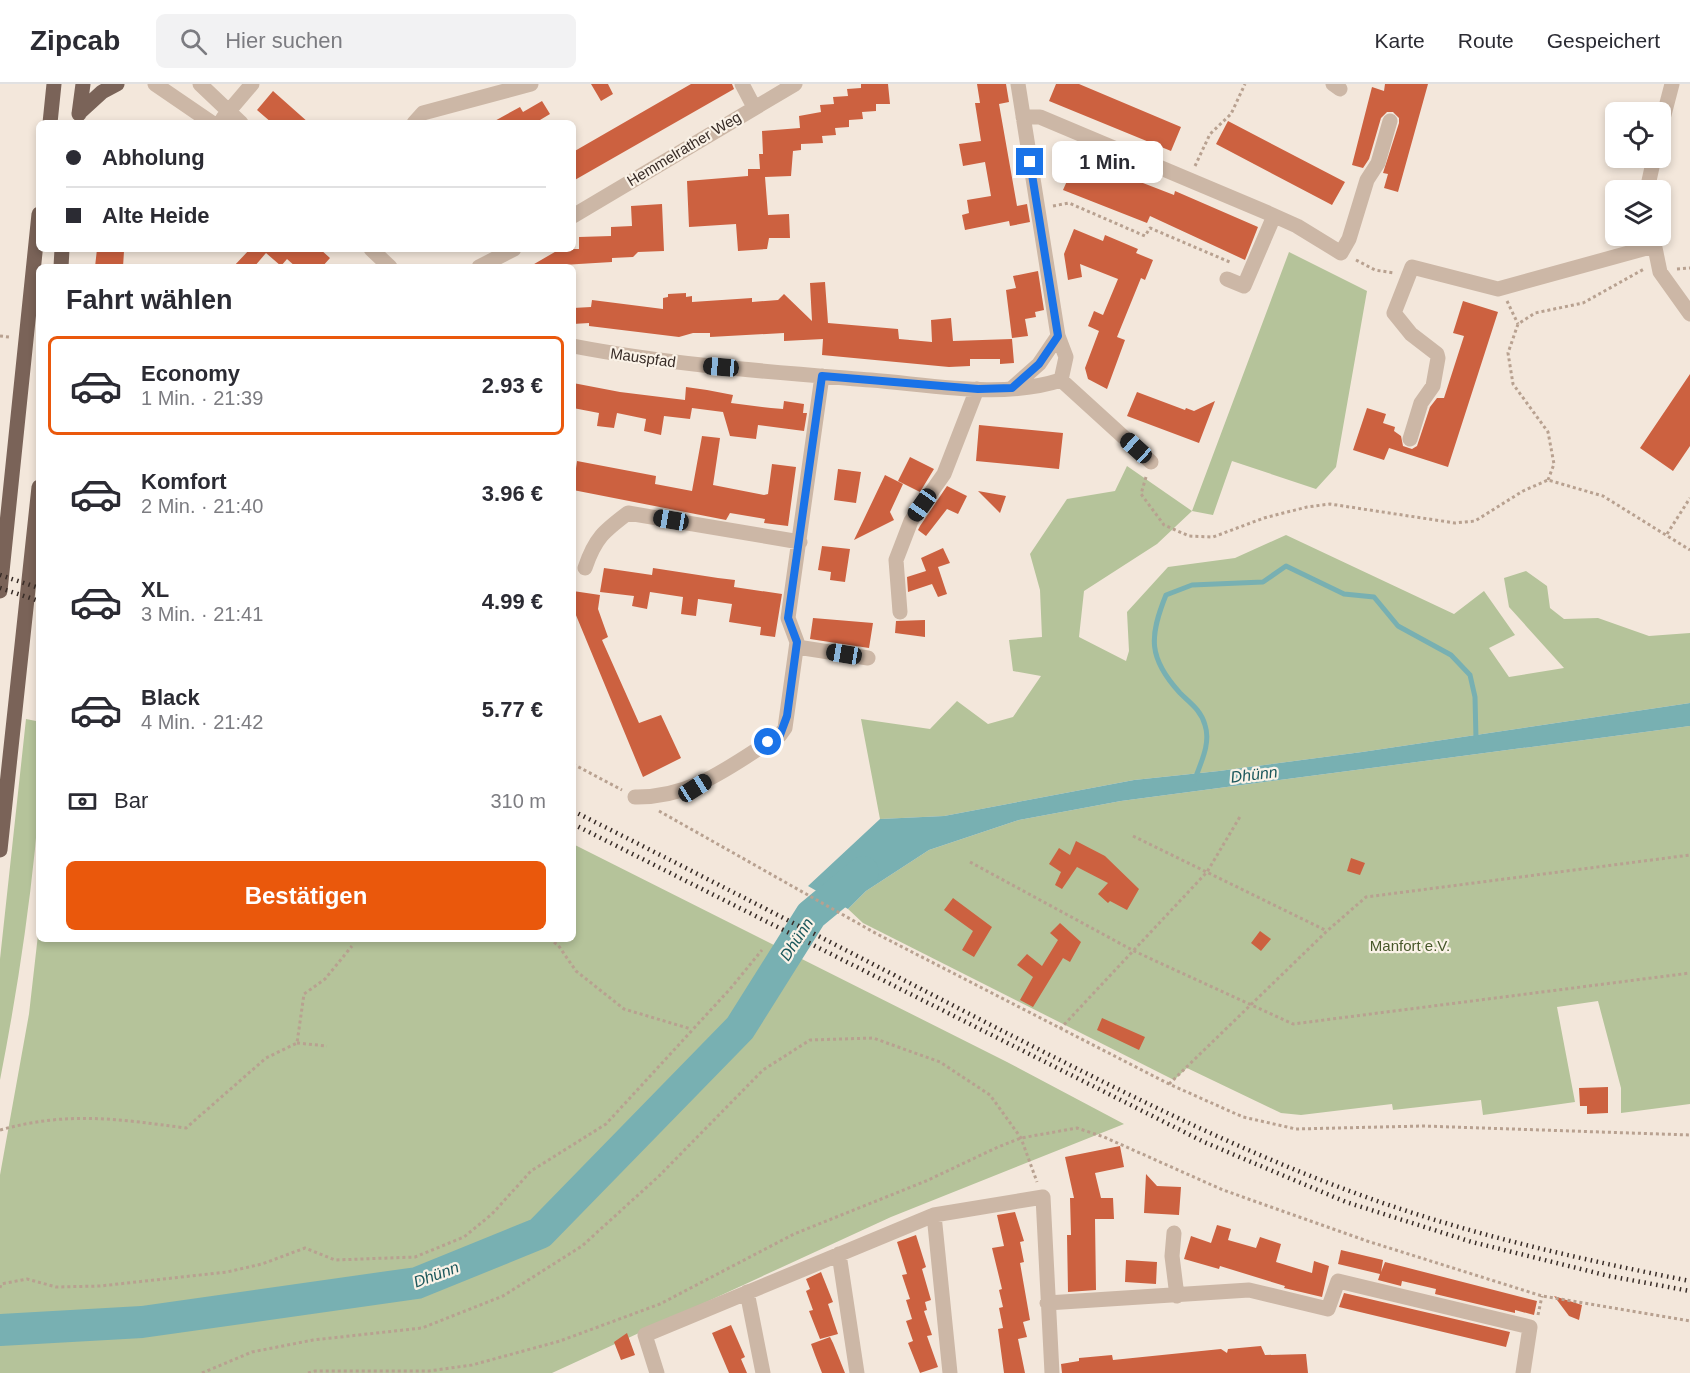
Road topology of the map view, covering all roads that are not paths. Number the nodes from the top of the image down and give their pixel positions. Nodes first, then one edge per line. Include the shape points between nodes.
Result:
1 (83, 84) edge
2 (117, 84) edge
3 (155, 84) edge
4 (200, 84) edge
5 (252, 84) edge
6 (531, 84) edge
7 (742, 84) edge
8 (795, 84) edge
9 (1018, 84) edge
10 (1672, 84) edge
11 (51, 87) edge
12 (1667, 102) edge
13 (754, 107) junction
14 (229, 110) junction
15 (1023, 117) junction
16 (78, 118) edge
17 (50, 120) edge
18 (208, 120) edge
19 (221, 120) edge
20 (238, 120) edge
21 (417, 120) edge
22 (1390, 121) dead end
23 (576, 214) edge
24 (1274, 216) junction
25 (36, 243) edge
26 (1637, 246) edge
27 (1654, 246) edge
28 (373, 252) edge
29 (508, 252) edge
30 (387, 264) edge
31 (485, 264) edge
32 (1227, 279) dead end
33 (1690, 314) edge
34 (1058, 336) junction
35 (576, 346) edge
36 (822, 376) junction
37 (1061, 380) junction
38 (1012, 388) junction
39 (978, 389) junction
40 (1410, 439) dead end
41 (1151, 462) road end
42 (36, 515) edge
43 (800, 542) junction
44 (585, 568) dead end
45 (0, 591) edge
46 (900, 612) dead end
47 (797, 644) junction
48 (868, 658) dead end
49 (635, 797) road end
50 (0, 850) edge
51 (934, 1215) junction
52 (1174, 1233) dead end
53 (839, 1254) junction
54 (747, 1292) junction
55 (1177, 1296) junction
56 (1047, 1304) junction
57 (657, 1373) edge
58 (763, 1373) edge
59 (856, 1373) edge
60 (950, 1373) edge
61 (1052, 1373) edge
62 (1523, 1373) edge

1 - 16 main road
2 - 16 main road via 102,92
3 - 18 street
4 - 14 street
5 - 14 street
6 - 21 street via 423,113
7 - 13 street
8 - 13 street, Hemmelrather Weg
9 - 15 street
10 - 12 street
11 - 17 main road
13 - 23 street, Hemmelrather Weg
14 - 19 street
14 - 20 street
15 - 24 street via 1040,117
15 - 34 street
22 - 24 street via 1341,253
24 - 32 street via 1244,286
25 - 45 main road
26 - 40 street via 1498,289 1413,267 1394,314 1438,358 1433,386 1421,403
27 - 33 street via 1660,272
28 - 30 street
29 - 31 street
34 - 37 street via 1066,357
34 - 38 street via 1039,364
35 - 36 street, Mauspfad via 701,366
36 - 39 street, Mauspfad
36 - 43 street
37 - 38 street, Mauspfad via 1040,387
37 - 41 street
38 - 39 street, Mauspfad
39 - 46 street via 944,474 911,521 896,560
42 - 50 main road
43 - 44 street via 628,513 599,535
43 - 47 street via 788,618
47 - 48 street
47 - 49 street via 787,716 780,735 695,788 672,795
51 - 53 street
51 - 56 street via 1043,1197
51 - 60 street
52 - 55 street via 1172,1256
53 - 54 street
53 - 59 street
54 - 57 street via 645,1335
54 - 58 street
55 - 56 street
55 - 62 street via 1249,1290 1328,1309 1338,1281 1530,1327
56 - 61 street

